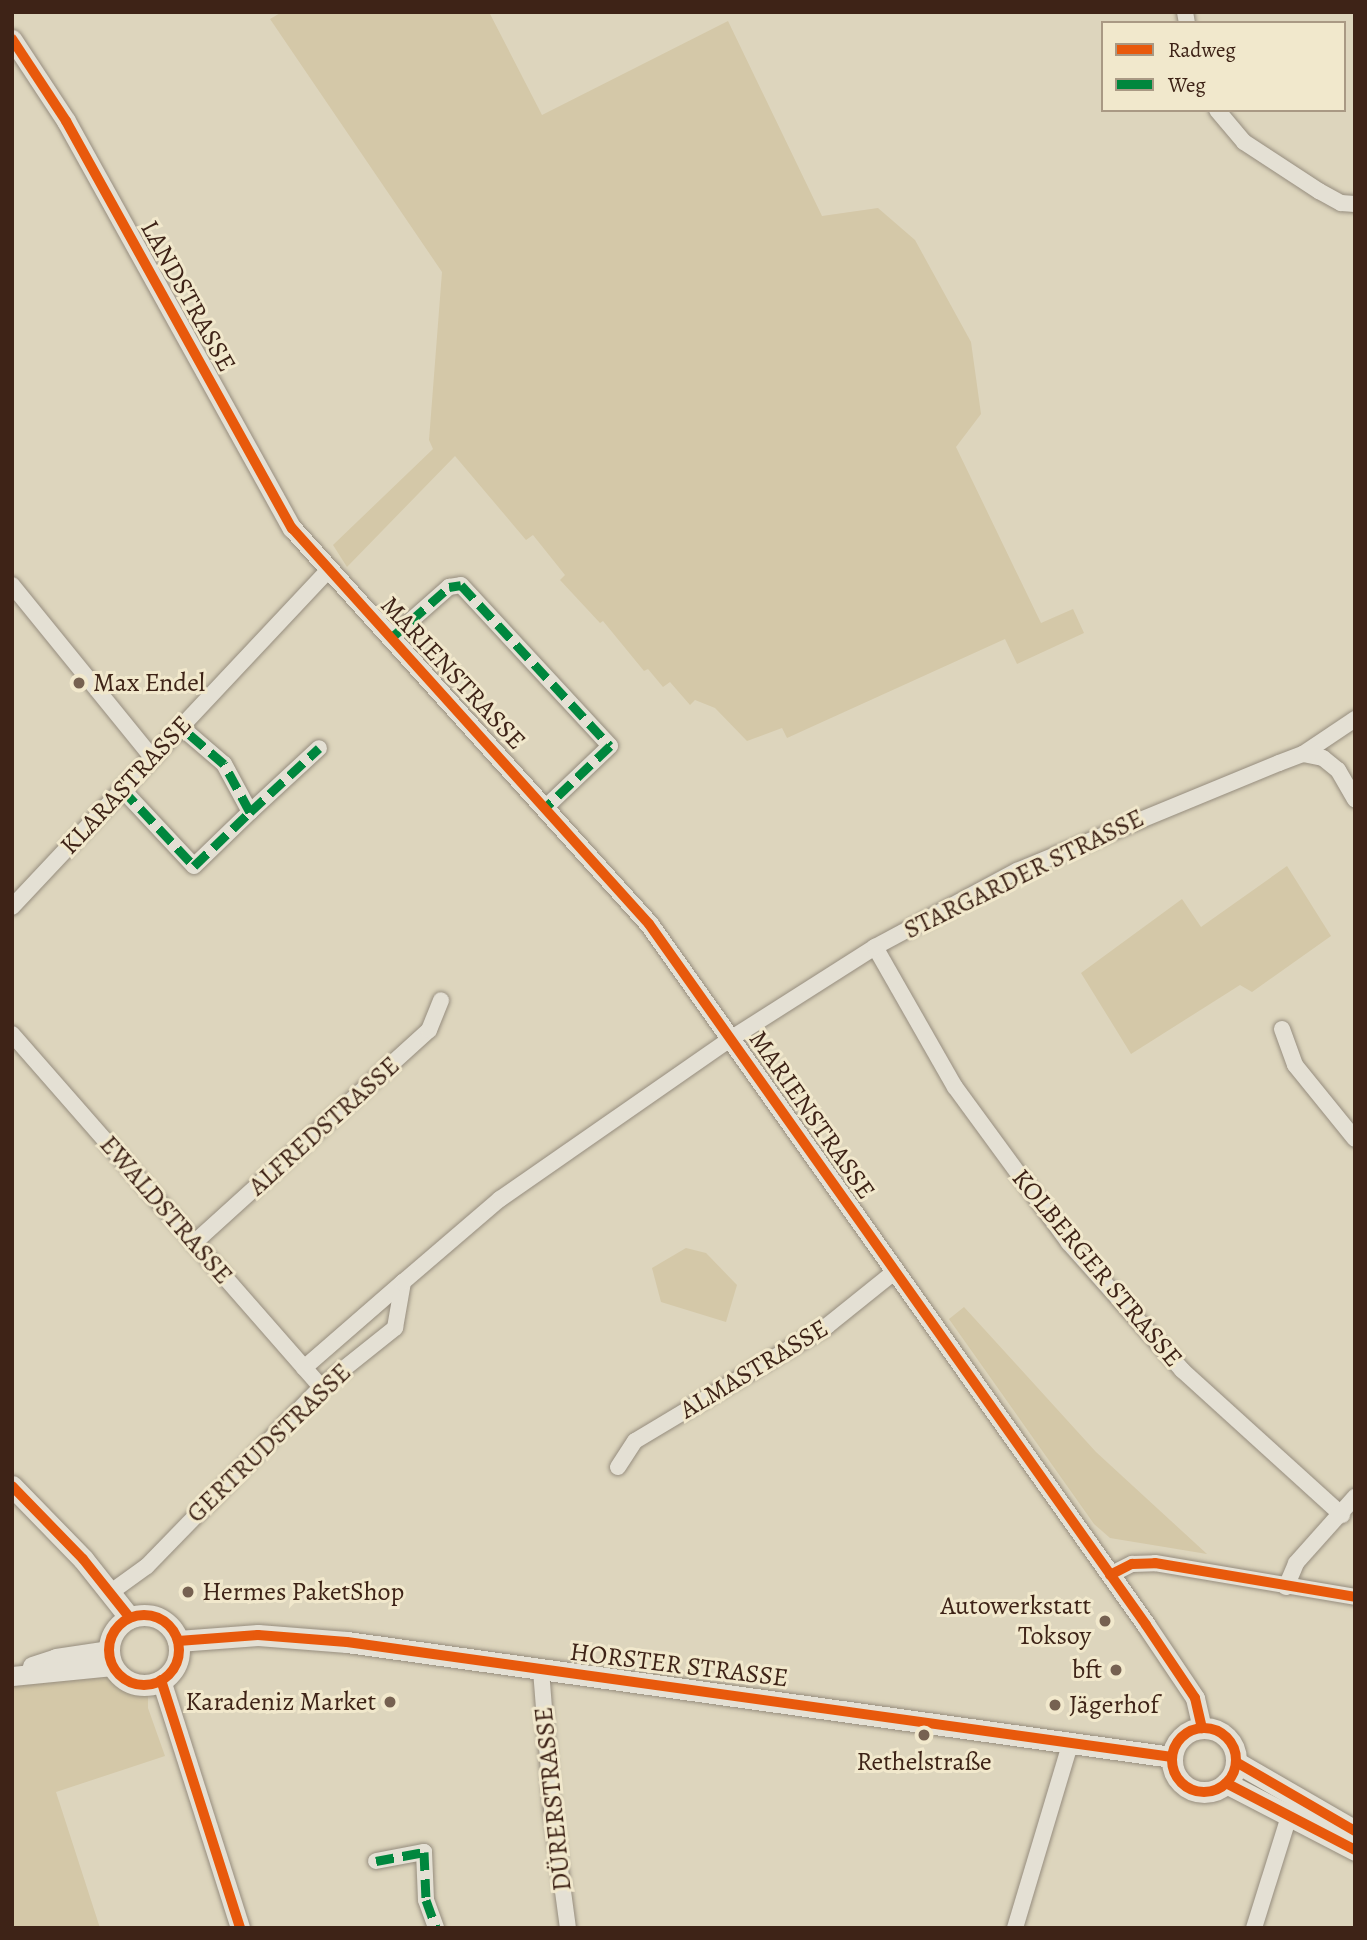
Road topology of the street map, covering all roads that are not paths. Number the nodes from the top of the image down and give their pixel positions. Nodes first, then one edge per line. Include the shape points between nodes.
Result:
1 (12, 39) edge
2 (1219, 112) edge
3 (1355, 204) edge
4 (327, 571) junction
5 (12, 586) edge
6 (390, 639) junction
7 (1355, 719) edge
8 (180, 727) junction
9 (319, 748) dead end
10 (1303, 754) junction
11 (152, 757) junction
12 (122, 789) junction
13 (1355, 799) edge
14 (546, 807) junction
15 (250, 812) junction
16 (12, 908) edge
17 (875, 947) junction
18 (441, 1000) dead end
19 (1282, 1029) dead end
20 (12, 1034) edge
21 (732, 1038) junction
22 (1355, 1139) edge
23 (194, 1243) junction
24 (893, 1273) junction
25 (403, 1282) junction
26 (304, 1368) junction
27 (321, 1387) junction
28 (618, 1467) dead end
29 (12, 1486) edge
30 (1355, 1497) edge
31 (1342, 1515) junction
32 (1110, 1575) junction
33 (1286, 1587) junction
34 (111, 1592) junction
35 (1355, 1597) edge
36 (130, 1618) junction
37 (178, 1642) junction
38 (111, 1658) junction
39 (541, 1670) junction
40 (12, 1675) edge
41 (161, 1680) junction
42 (1202, 1728) junction
43 (1071, 1741) junction
44 (1172, 1757) junction
45 (1236, 1762) junction
46 (1226, 1783) junction
47 (1292, 1807) junction
48 (1355, 1831) edge
49 (1355, 1850) edge
50 (376, 1861) dead end
51 (240, 1928) edge
52 (436, 1928) edge
53 (568, 1928) edge
54 (1014, 1928) edge
55 (1254, 1928) edge

1 - 4 street, LANDSTRASSE via 66,121 287,519
2 - 3 street via 1255,149 1341,203
4 - 6 street, MARIENSTRASSE
4 - 8 street, KLARASTRASSE
5 - 11 street
6 - 14 street, MARIENSTRASSE
6 - 14 street, MARIENSTRASSE via 449,587 461,585 610,746
7 - 10 street, STARGARDER STRASSE
8 - 11 street, KLARASTRASSE
8 - 15 street via 224,764
9 - 15 street
10 - 13 street via 1323,758 1338,770
10 - 17 street, STARGARDER STRASSE via 1156,810 1017,871
11 - 12 street, KLARASTRASSE
12 - 15 street via 194,866
12 - 16 street, KLARASTRASSE
14 - 21 street, MARIENSTRASSE via 649,924
17 - 21 street, STARGARDER STRASSE
17 - 31 street, KOLBERGER STRASSE via 955,1087 1069,1243 1182,1370
18 - 23 street, ALFREDSTRASSE via 429,1030
19 - 22 street via 1294,1065
20 - 23 street, EWALDSTRASSE
21 - 24 street, MARIENSTRASSE
21 - 25 street, GERTRUDSTRASSE via 500,1199
23 - 26 street, EWALDSTRASSE
24 - 28 street, ALMASTRASSE via 827,1326 635,1441
24 - 32 street, MARIENSTRASSE
25 - 26 street, GERTRUDSTRASSE
25 - 27 street, GERTRUDSTRASSE via 395,1328
26 - 27 street, EWALDSTRASSE
27 - 34 street, GERTRUDSTRASSE via 147,1566
29 - 34 main road
30 - 31 street
31 - 33 street via 1296,1563
32 - 33 street via 1132,1564 1155,1563
32 - 42 street, MARIENSTRASSE via 1190,1690
33 - 35 street
34 - 36 main road
36 - 37 main road via 158,1618
36 - 38 main road via 117,1628
37 - 39 main road, HORSTER STRASSE via 258,1635
37 - 41 main road via 176,1665
38 - 40 street via 56,1658
38 - 41 main road via 123,1678 138,1684
39 - 43 main road, HORSTER STRASSE
39 - 53 street, DÜRERSTRASSE via 552,1810
41 - 51 street
42 - 44 main road via 1182,1737
42 - 45 main road via 1227,1737
43 - 44 main road, HORSTER STRASSE
43 - 54 street
44 - 46 main road via 1177,1777 1188,1787 1210,1791
45 - 46 main road
45 - 47 main road
46 - 47 main road
47 - 48 main road
47 - 49 main road
47 - 55 street
50 - 52 street via 424,1852 426,1900

